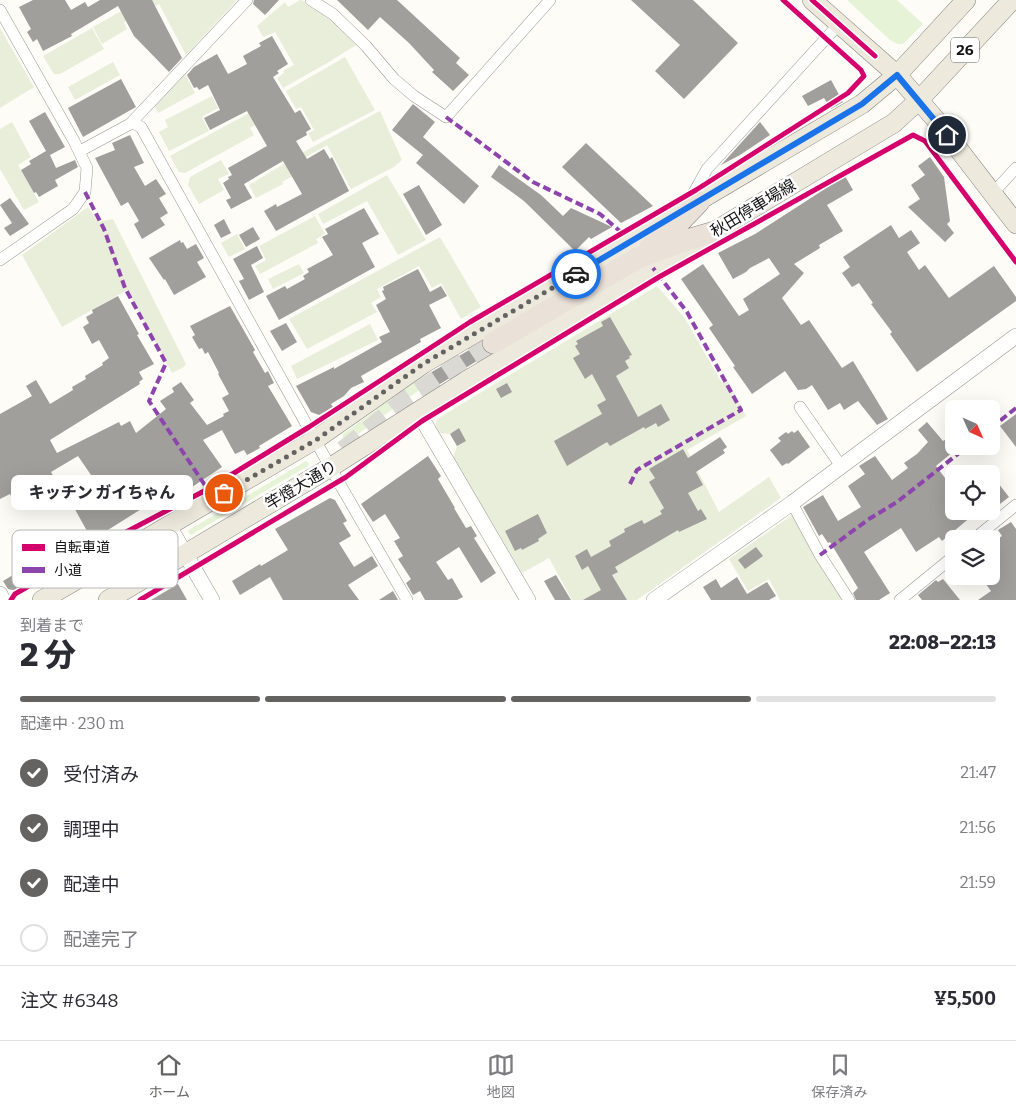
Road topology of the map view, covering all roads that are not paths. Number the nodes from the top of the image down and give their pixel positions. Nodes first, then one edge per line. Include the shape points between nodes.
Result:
1 (247, 0) edge
2 (311, 0) edge
3 (550, 0) edge
4 (812, 0) edge
5 (966, 0) edge
6 (1012, 0) edge
7 (0, 10) edge
8 (840, 24) junction
9 (897, 75) junction
10 (919, 100) junction
11 (130, 124) junction
12 (80, 151) junction
13 (1016, 168) edge
14 (992, 194) junction
15 (691, 206) junction
16 (1016, 224) edge
17 (714, 232) junction
18 (638, 258) junction
19 (0, 260) edge
20 (1016, 336) edge
21 (493, 343) tunnel mouth
22 (466, 381) joint
23 (800, 407) dead end
24 (418, 412) junction
25 (316, 440) junction
26 (841, 466) junction
27 (331, 467) junction
28 (792, 503) junction
29 (1016, 505) edge
30 (169, 526) junction
31 (162, 530) edge
32 (171, 530) edge
33 (985, 530) edge
34 (178, 541) edge
35 (186, 554) junction
36 (178, 559) edge
37 (945, 563) edge
38 (63, 588) edge
39 (128, 588) edge
40 (0, 594) edge
41 (3, 600) edge
42 (42, 600) edge
43 (108, 600) edge
44 (212, 600) edge
45 (408, 600) edge
46 (528, 600) edge
47 (654, 600) edge
48 (849, 600) edge
49 (900, 600) edge

1 - 11 street
2 - 3 street via 333,14 394,79 446,116
4 - 8 main road
5 - 9 main road, 26
6 - 10 main road, 秋田停車場線 / 26
7 - 12 street
8 - 9 main road
8 - 15 street via 707,169
9 - 10 main road
9 - 15 main road, 26 via 862,104
10 - 14 main road
10 - 17 main road, 秋田停車場線 / 26 via 894,123
11 - 12 street
11 - 25 street via 141,127
12 - 19 street via 87,168 85,192 73,209
13 - 14 street
14 - 16 main road
15 - 18 highway via 672,230
15 - 25 main road, 竿燈大通り / 26 via 423,364
17 - 18 highway
17 - 22 main road, 秋田停車場線 / 26
18 - 21 highway
20 - 26 street
22 - 24 main road, 竿燈大通り / 26
23 - 26 street
24 - 27 main road, 竿燈大通り / 26
24 - 46 street
25 - 27 street
25 - 30 main road, 竿燈大通り / 26
26 - 28 street
27 - 35 main road, 竿燈大通り / 26
27 - 45 street
28 - 47 street
28 - 48 street
29 - 33 street
30 - 31 main road, 竿燈大通り / 26
30 - 32 street
34 - 35 street
35 - 36 main road, 竿燈大通り / 26
35 - 44 street
37 - 49 street
38 - 42 main road, 竿燈大通り / 26
39 - 43 main road, 竿燈大通り / 26
40 - 41 street

